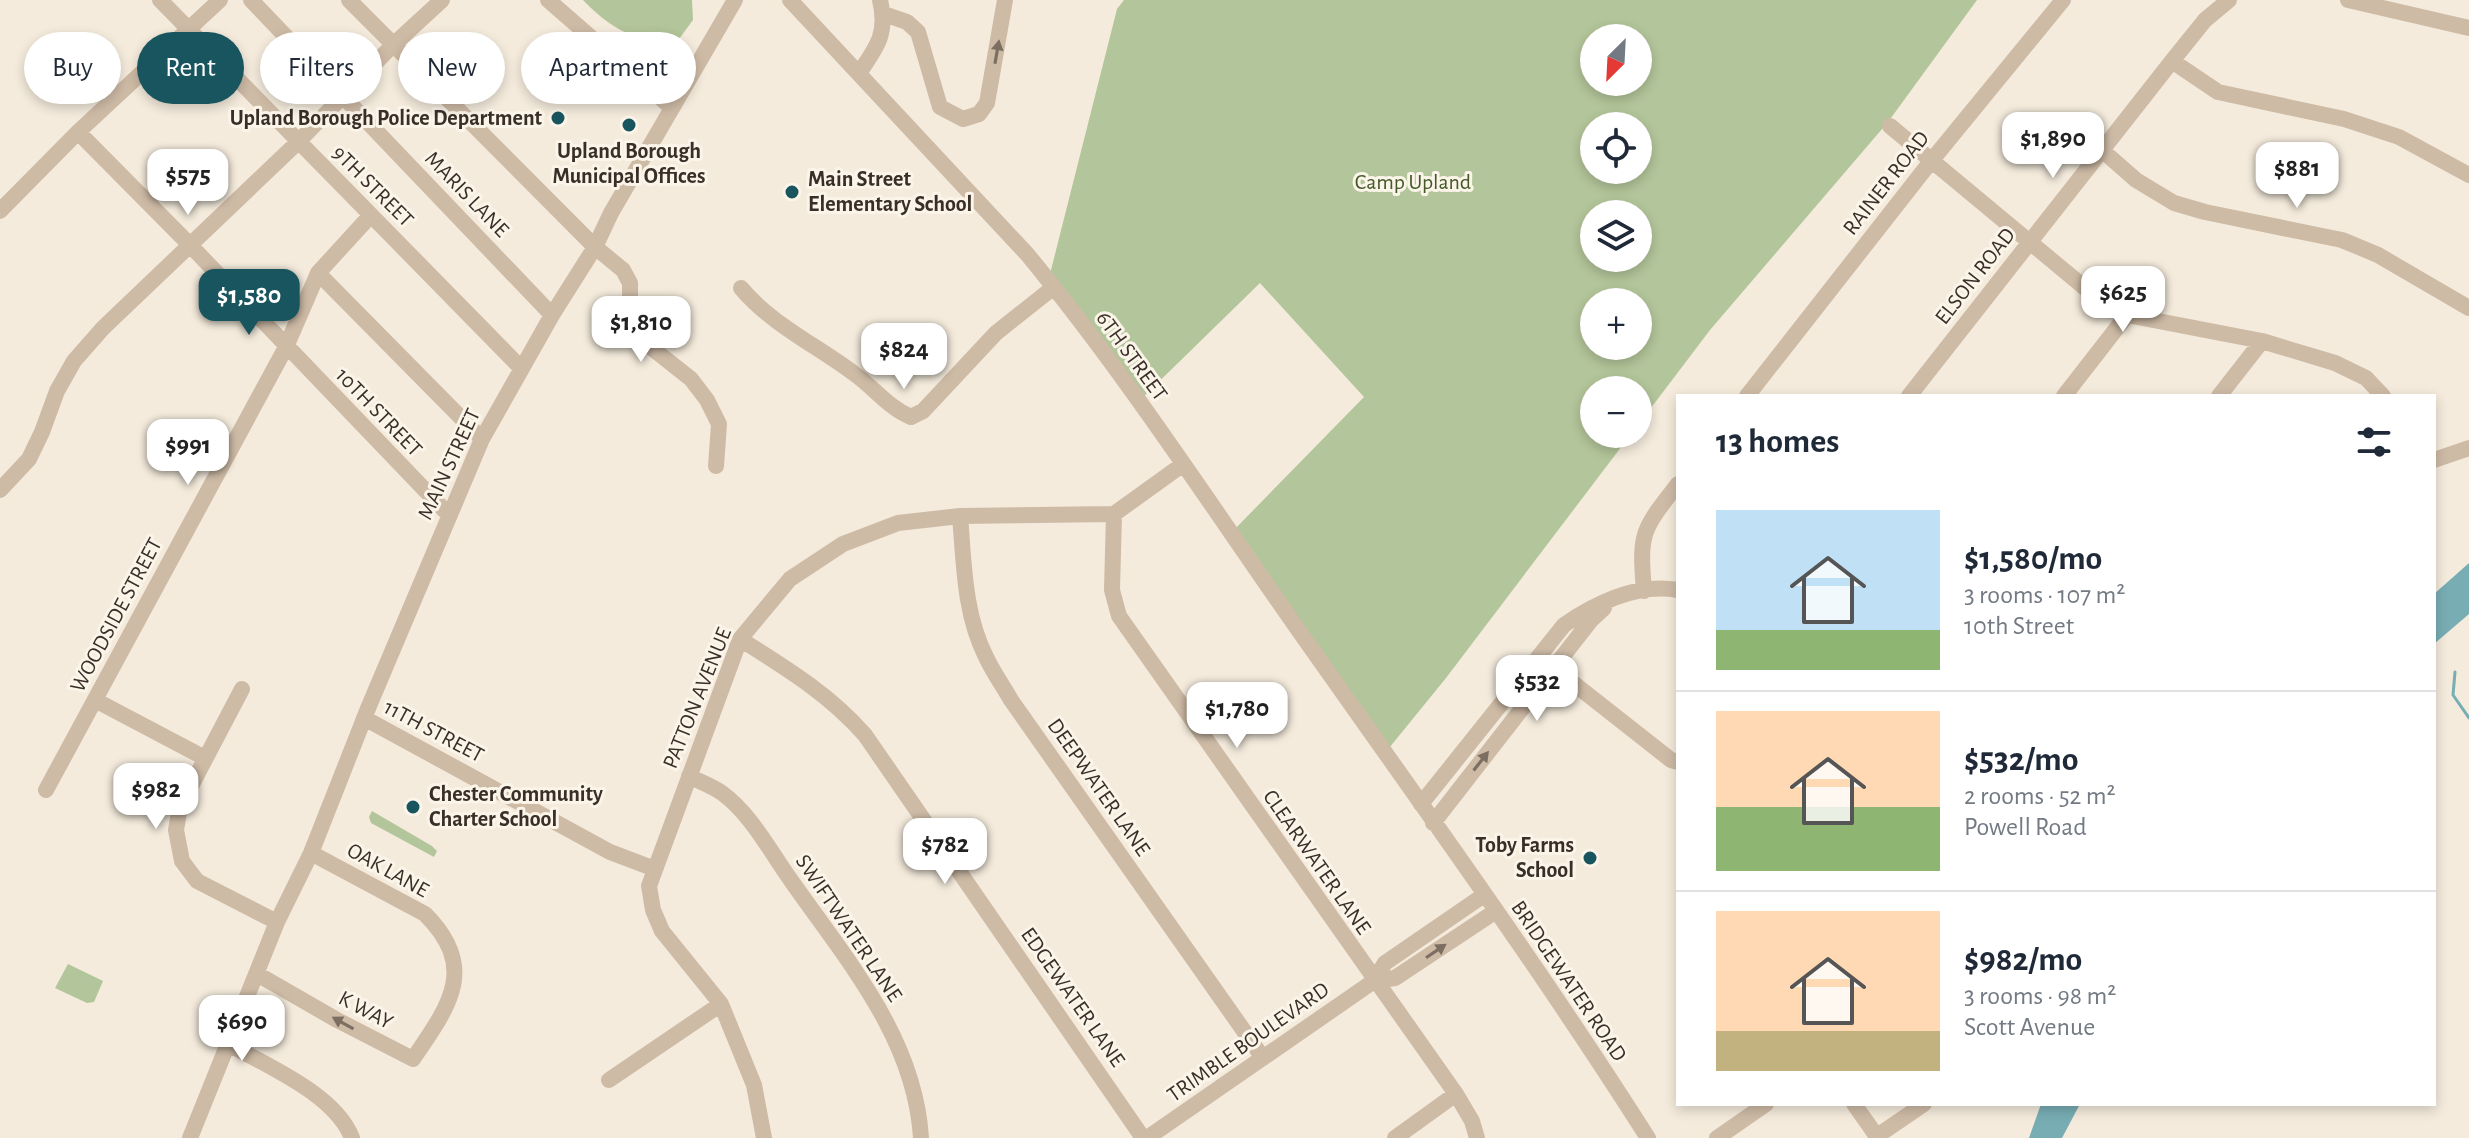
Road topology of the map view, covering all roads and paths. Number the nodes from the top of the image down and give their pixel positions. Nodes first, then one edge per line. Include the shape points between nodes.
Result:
1 (160, 0) edge
2 (220, 0) edge
3 (251, 0) edge
4 (349, 0) edge
5 (442, 0) edge
6 (548, 0) edge
7 (735, 0) edge
8 (790, 0) edge
9 (1005, 0) edge
10 (2063, 0) edge
11 (2229, 0) edge
12 (2348, 0) edge
13 (2386, 4) edge
14 (882, 7) edge
15 (2469, 28) edge
16 (189, 29) junction
17 (282, 32) edge
18 (392, 46) junction
19 (382, 56) edge
20 (2172, 61) junction
21 (859, 73) junction
22 (336, 104) edge
23 (352, 104) edge
24 (672, 108) junction
25 (1890, 126) dead end
26 (78, 132) junction
27 (297, 143) junction
28 (2103, 151) junction
29 (1932, 160) junction
30 (2469, 175) edge
31 (0, 211) edge
32 (371, 215) junction
33 (2029, 242) junction
34 (189, 244) junction
35 (595, 247) junction
36 (318, 273) junction
37 (1054, 287) junction
38 (741, 288) dead end
39 (2469, 308) edge
40 (552, 315) junction
41 (2127, 315) junction
42 (2262, 341) junction
43 (286, 347) junction
44 (521, 368) junction
45 (1749, 394) edge
46 (1911, 394) edge
47 (2066, 394) edge
48 (2221, 394) edge
49 (2381, 394) edge
50 (482, 439) junction
51 (2469, 448) edge
52 (2436, 459) edge
53 (1182, 465) junction
54 (716, 466) dead end
55 (1676, 487) edge
56 (0, 490) edge
57 (1114, 514) junction
58 (449, 515) junction
59 (960, 516) junction
60 (1676, 590) edge
61 (1644, 591) junction
62 (1614, 599) junction
63 (740, 639) junction
64 (1554, 668) junction
65 (242, 689) dead end
66 (95, 700) junction
67 (364, 718) junction
68 (205, 758) junction
69 (1676, 761) edge
70 (1398, 771) joint
71 (689, 776) junction
72 (46, 790) dead end
73 (1421, 804) junction
74 (1433, 823) junction
75 (311, 853) junction
76 (655, 869) junction
77 (1484, 895) junction
78 (1496, 911) junction
79 (277, 922) junction
80 (257, 974) junction
81 (1374, 981) junction
82 (721, 1004) junction
83 (229, 1044) junction
84 (1263, 1058) junction
85 (413, 1059) joint
86 (609, 1080) dead end
87 (1456, 1094) junction
88 (1763, 1106) edge
89 (1855, 1106) edge
90 (1921, 1106) edge
91 (1878, 1137) edge
92 (190, 1138) edge
93 (352, 1138) edge
94 (764, 1138) edge
95 (921, 1138) edge
96 (1145, 1138) edge
97 (1395, 1138) edge
98 (1477, 1138) edge
99 (1648, 1138) edge
100 (1717, 1138) edge

1 - 16 street, 9TH STREET
2 - 16 street
3 - 17 street, MARIS LANE
4 - 18 street
5 - 18 street
6 - 24 street
7 - 24 street, MAIN STREET
8 - 21 street, 6TH STREET
14 -> 9 street via 918,32 940,107 963,119 979,114 987,103
10 - 29 street, RAINER ROAD
11 - 20 street, ELSON ROAD
12 - 13 street
13 - 15 street
14 - 21 street via 883,34
16 - 26 street
16 - 27 street, 9TH STREET
18 - 19 street
18 - 35 street
20 - 28 street, ELSON ROAD
20 - 30 street via 2218,92 2344,119 2399,137
21 - 37 street, 6TH STREET
22 - 27 street
23 - 40 street, MARIS LANE
24 - 35 street, MAIN STREET
25 - 29 street
26 - 31 street
26 - 34 street, 10TH STREET
27 - 32 street, 9TH STREET
27 - 34 street
28 - 33 street, ELSON ROAD
28 - 39 street via 2174,203 2342,240
29 - 33 street
29 - 45 street, RAINER ROAD
32 - 36 street, WOODSIDE STREET
32 - 44 street, 9TH STREET
33 - 41 street via 2102,302
33 - 46 street, ELSON ROAD
34 - 43 street, 10TH STREET
34 - 56 street via 74,361 29,459
35 - 40 street, MAIN STREET
35 - 54 street via 623,270 630,283 635,330 707,400 719,424
36 - 43 street, WOODSIDE STREET
36 - 50 street
37 - 38 street via 996,333 923,411 911,417 757,307
37 - 53 street, 6TH STREET
40 - 44 street, MAIN STREET
41 - 42 street
41 - 47 street
42 - 48 street
42 - 49 street via 2335,363 2366,378
43 - 58 street, 10TH STREET
43 - 66 street, WOODSIDE STREET
44 - 50 street, MAIN STREET
50 - 58 street, MAIN STREET
51 - 52 street
53 - 57 street
53 - 70 street, 6TH STREET
55 - 61 street via 1646,525 1640,550
57 - 59 street, PATTON AVENUE
57 - 81 street, CLEARWATER LANE via 1112,590 1119,616
58 - 67 street, MAIN STREET
59 - 63 street, PATTON AVENUE via 898,523 843,544 790,579
59 - 84 street, DEEPWATER LANE via 965,586 985,656
60 - 61 street
61 - 62 street
62 - 64 street
62 - 73 street via 1564,625
63 - 71 street, PATTON AVENUE
63 - 96 street, EDGEWATER LANE via 810,683 865,735
64 - 69 street
74 -> 64 street
65 - 68 street
66 - 68 street
66 - 72 street, WOODSIDE STREET
67 - 75 street, MAIN STREET
67 - 76 street, 11TH STREET via 610,852
68 - 79 street via 180,807 176,830 182,861 197,881
70 - 73 street, BRIDGEWATER ROAD
71 - 76 street, PATTON AVENUE
71 - 95 street, SWIFTWATER LANE via 723,794 748,821 877,1002 902,1053
73 - 74 street, BRIDGEWATER ROAD
74 - 77 street, BRIDGEWATER ROAD
75 - 79 street, MAIN STREET
75 - 85 street, OAK LANE via 425,914 451,950 456,972 452,995
76 - 82 street, PATTON AVENUE via 649,886 662,931
77 - 78 street, BRIDGEWATER ROAD
77 - 81 street, TRIMBLE BOULEVARD via 1385,963
81 -> 78 street, TRIMBLE BOULEVARD via 1395,978
78 - 99 street, BRIDGEWATER ROAD
79 - 80 street, MAIN STREET
80 - 83 street, MAIN STREET
85 -> 80 street, K WAY
81 - 84 street, TRIMBLE BOULEVARD
81 - 87 street, CLEARWATER LANE
82 - 86 street
82 - 94 street, PATTON AVENUE via 754,1085
83 - 92 street, MAIN STREET
83 - 93 street via 335,1110
84 - 96 street, TRIMBLE BOULEVARD
87 - 97 street
87 - 98 street, CLEARWATER LANE
88 - 100 street
89 - 91 street
90 - 91 street

